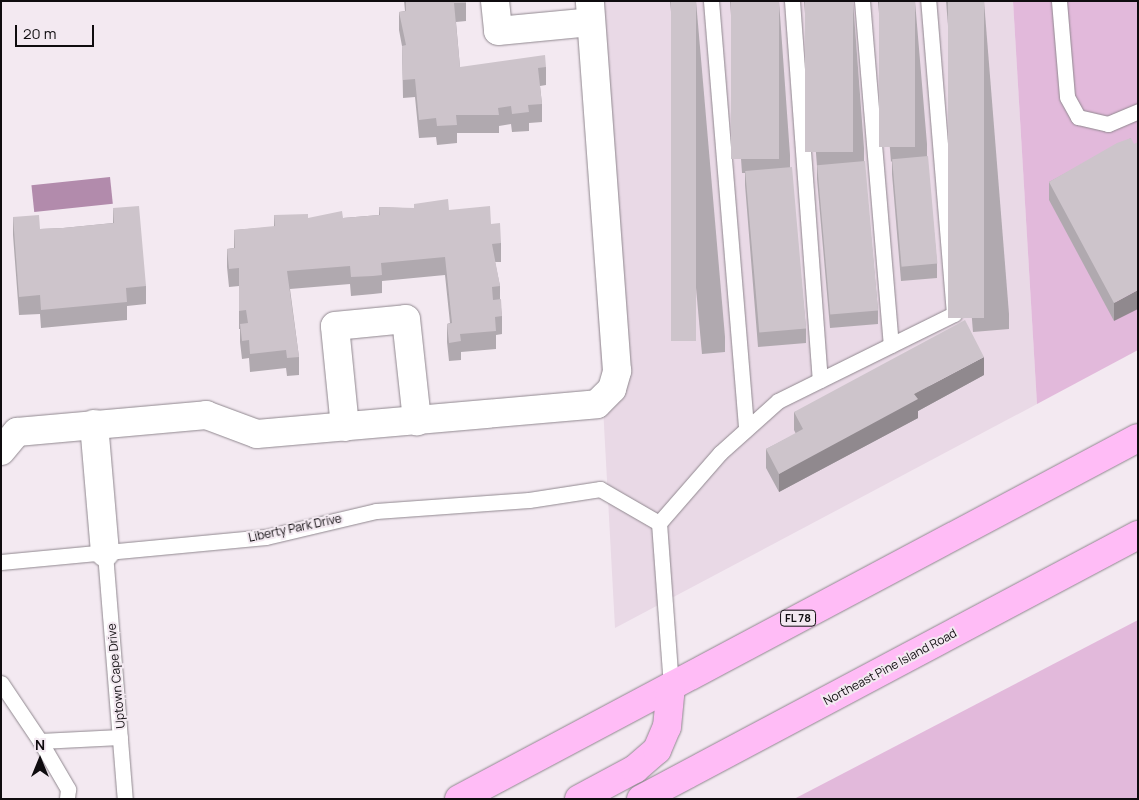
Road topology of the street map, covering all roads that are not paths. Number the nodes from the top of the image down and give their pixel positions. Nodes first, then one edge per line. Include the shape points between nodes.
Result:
1 (495, 1) edge
2 (711, 1) edge
3 (792, 1) edge
4 (862, 1) edge
5 (928, 1) edge
6 (1059, 1) edge
7 (590, 11) edge
8 (1138, 111) edge
9 (891, 345) junction
10 (820, 380) junction
11 (417, 421) junction
12 (94, 424) junction
13 (345, 427) junction
14 (746, 429) junction
15 (1138, 438) edge
16 (1, 451) edge
17 (659, 524) junction
18 (1138, 535) edge
19 (105, 553) junction
20 (1, 562) edge
21 (1, 682) edge
22 (671, 686) junction
23 (120, 737) junction
24 (40, 741) junction
25 (67, 799) edge
26 (125, 799) edge
27 (459, 799) edge
28 (579, 799) edge
29 (641, 799) edge

1 - 7 street via 498,31
2 - 14 lane
3 - 10 lane
4 - 9 lane
5 - 9 lane via 954,314
6 - 8 lane via 1067,98 1078,117 1108,124
7 - 11 street via 617,361 612,389 597,404
9 - 10 lane
10 - 14 lane via 778,401
11 - 13 street
11 - 13 street via 406,319 335,326
12 - 13 street via 206,415 257,434
12 - 16 street via 17,432
12 - 19 street
14 - 17 lane
15 - 22 main road, FL 78
17 - 19 lane, Liberty Park Drive via 600,489 529,500 376,511 266,537
17 - 22 lane
18 - 29 main road, Northeast Pine Island Road
19 - 20 lane, Liberty Park Drive
19 - 23 lane, Uptown Cape Drive
21 - 24 lane
22 - 27 main road, FL 78
22 - 28 main road via 667,727 656,750 635,769
23 - 24 lane
23 - 26 lane, Uptown Cape Drive
24 - 25 lane via 68,789

